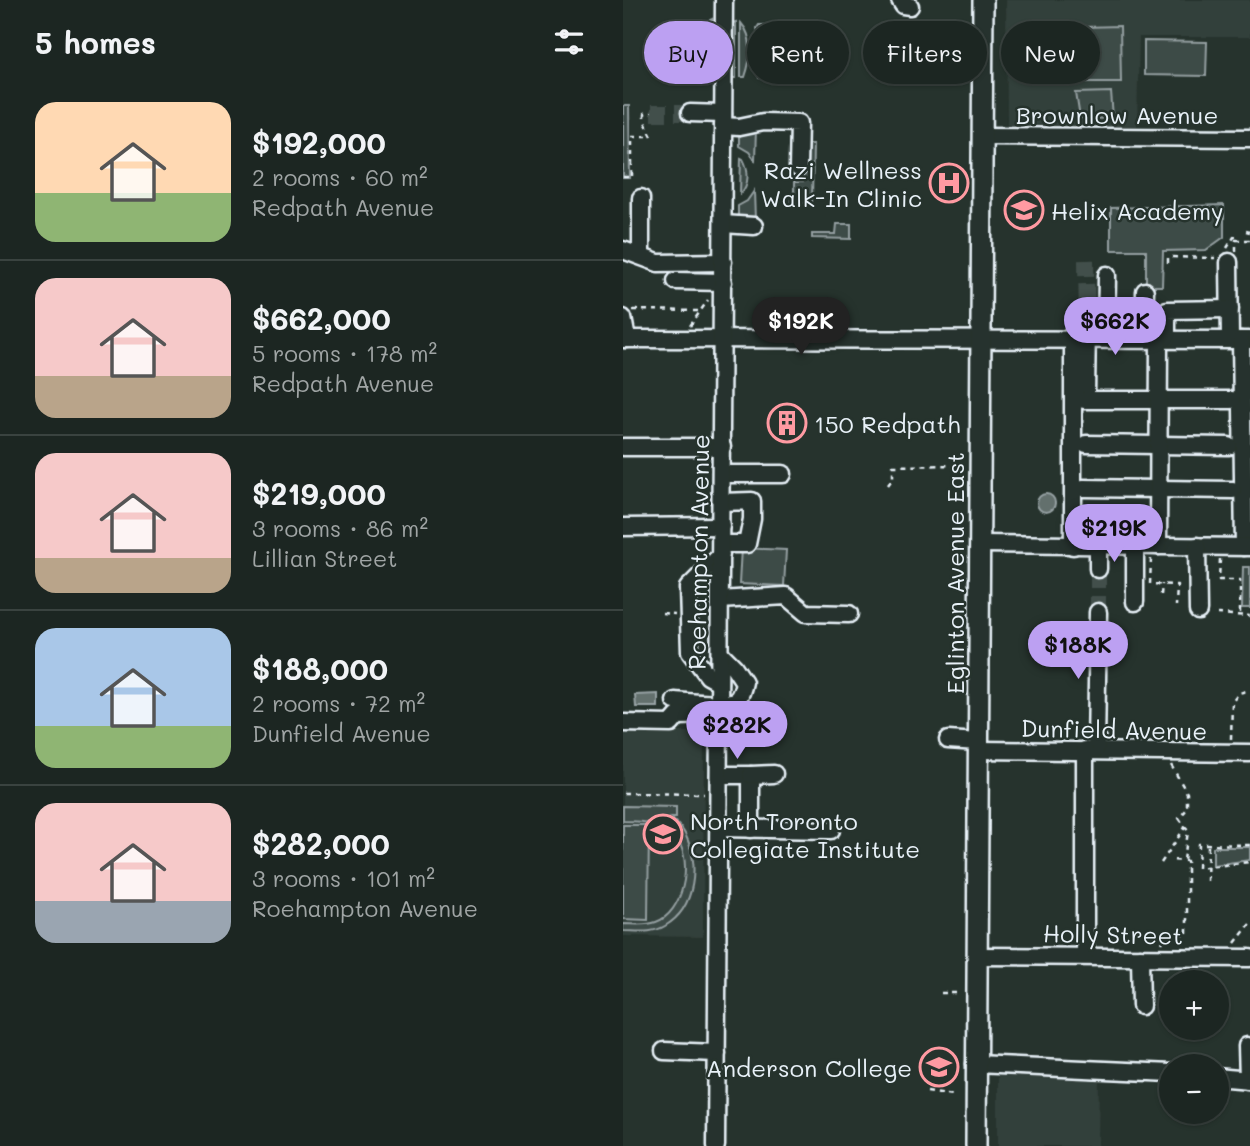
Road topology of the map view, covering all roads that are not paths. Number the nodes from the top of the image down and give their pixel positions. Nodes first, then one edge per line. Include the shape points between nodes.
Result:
1 (723, 0) edge
2 (983, 0) edge
3 (690, 113) tunnel mouth
4 (723, 120) junction
5 (983, 136) junction
6 (1250, 138) edge
7 (798, 168) dead end
8 (641, 198) dead end
9 (723, 224) junction
10 (754, 226) dead end
11 (623, 250) edge
12 (641, 256) junction
13 (723, 262) junction
14 (1229, 262) road end
15 (1107, 275) dead end
16 (676, 281) dead end
17 (718, 287) junction
18 (1145, 291) dead end
19 (1230, 309) junction
20 (623, 318) edge
21 (1087, 321) tunnel mouth
22 (722, 338) junction
23 (625, 339) edge
24 (980, 339) junction
25 (1091, 339) junction
26 (1157, 339) junction
27 (1240, 340) edge
28 (1232, 400) dead end
29 (1159, 401) junction
30 (1086, 444) dead end
31 (1159, 446) junction
32 (1229, 446) dead end
33 (623, 447) edge
34 (722, 447) junction
35 (722, 474) junction
36 (783, 474) dead end
37 (1083, 488) dead end
38 (1158, 489) junction
39 (1233, 490) dead end
40 (722, 502) junction
41 (715, 526) junction
42 (623, 527) edge
43 (680, 536) dead end
44 (979, 544) junction
45 (1073, 546) junction
46 (1098, 546) junction
47 (1135, 546) junction
48 (1197, 546) junction
49 (1247, 547) edge
50 (721, 550) junction
51 (1154, 552) junction
52 (1098, 569) tunnel mouth
53 (720, 600) junction
54 (1135, 602) dead end
55 (1198, 611) dead end
56 (1098, 612) tunnel mouth
57 (849, 614) dead end
58 (720, 653) junction
59 (719, 682) junction
60 (719, 709) junction
61 (623, 723) edge
62 (671, 724) junction
63 (949, 740) dead end
64 (978, 746) junction
65 (1091, 750) junction
66 (1250, 753) edge
67 (773, 774) dead end
68 (719, 775) junction
69 (751, 775) junction
70 (719, 828) junction
71 (751, 829) junction
72 (831, 830) dead end
73 (976, 956) junction
74 (1085, 956) junction
75 (1140, 957) junction
76 (1250, 958) edge
77 (1141, 1006) dead end
78 (1247, 1046) dead end
79 (664, 1051) dead end
80 (717, 1054) junction
81 (975, 1063) junction
82 (1159, 1072) edge
83 (1229, 1078) edge
84 (1249, 1080) edge
85 (716, 1146) edge
86 (976, 1146) edge

1 - 4 street, Roehampton Avenue
2 - 5 main road, Eglinton Avenue East
3 - 4 street
4 - 7 street via 740,127 799,123
4 - 9 street, Roehampton Avenue
5 - 6 street, Brownlow Avenue
5 - 24 main road, Eglinton Avenue East
8 - 12 street
9 - 10 street
9 - 13 street, Roehampton Avenue
11 - 12 street
12 - 13 street via 657,263
13 - 17 street, Roehampton Avenue
14 - 19 street
15 - 25 street
16 - 17 street
17 - 22 street, Roehampton Avenue
18 - 26 street
19 - 26 street via 1167,310
19 - 27 street
20 - 23 street
21 - 25 street
22 - 23 street
22 - 24 street
22 - 34 street, Roehampton Avenue
24 - 25 street
24 - 44 main road, Eglinton Avenue East
25 - 26 street
25 - 29 street via 1089,394
25 - 45 street
26 - 27 street
26 - 29 street
27 - 49 street
28 - 29 street
29 - 31 street
30 - 31 street
31 - 32 street
31 - 38 street
33 - 34 street
34 - 35 street, Roehampton Avenue
35 - 36 street
35 - 40 street, Roehampton Avenue
37 - 38 street
38 - 39 street
38 - 51 street
40 - 41 street, Roehampton Avenue
40 - 50 street via 752,501 752,519 747,544
41 - 42 street
41 - 43 street via 702,536
41 - 50 street, Roehampton Avenue
44 - 45 street
44 - 64 main road, Eglinton Avenue East
45 - 46 street
46 - 47 street
46 - 52 street
47 - 51 street
47 - 54 street
48 - 49 street
48 - 51 street
48 - 55 street
50 - 53 street, Roehampton Avenue
50 - 59 street via 688,588 689,652 708,676
53 - 57 street via 786,597 806,613
53 - 58 street, Roehampton Avenue
56 - 65 street
58 - 59 street, Roehampton Avenue
58 - 60 street via 744,682 739,698
59 - 60 street, Roehampton Avenue
60 - 62 street via 678,716
60 - 62 street via 672,694
60 - 68 street, Roehampton Avenue
61 - 62 street
63 - 64 street, Dunfield Avenue
64 - 65 street, Dunfield Avenue
64 - 73 main road, Eglinton Avenue East
65 - 66 street, Dunfield Avenue
65 - 74 street
67 - 69 street
68 - 69 street
68 - 70 street, Roehampton Avenue
69 - 71 street
70 - 71 street
70 - 80 street, Roehampton Avenue
71 - 72 street
73 - 74 street, Holly Street
73 - 81 main road, Eglinton Avenue East
74 - 75 street, Holly Street
75 - 76 street, Holly Street
75 - 77 street
78 - 84 street
79 - 80 street
80 - 85 street, Roehampton Avenue
81 - 82 street
81 - 86 main road, Eglinton Avenue East
83 - 84 street

